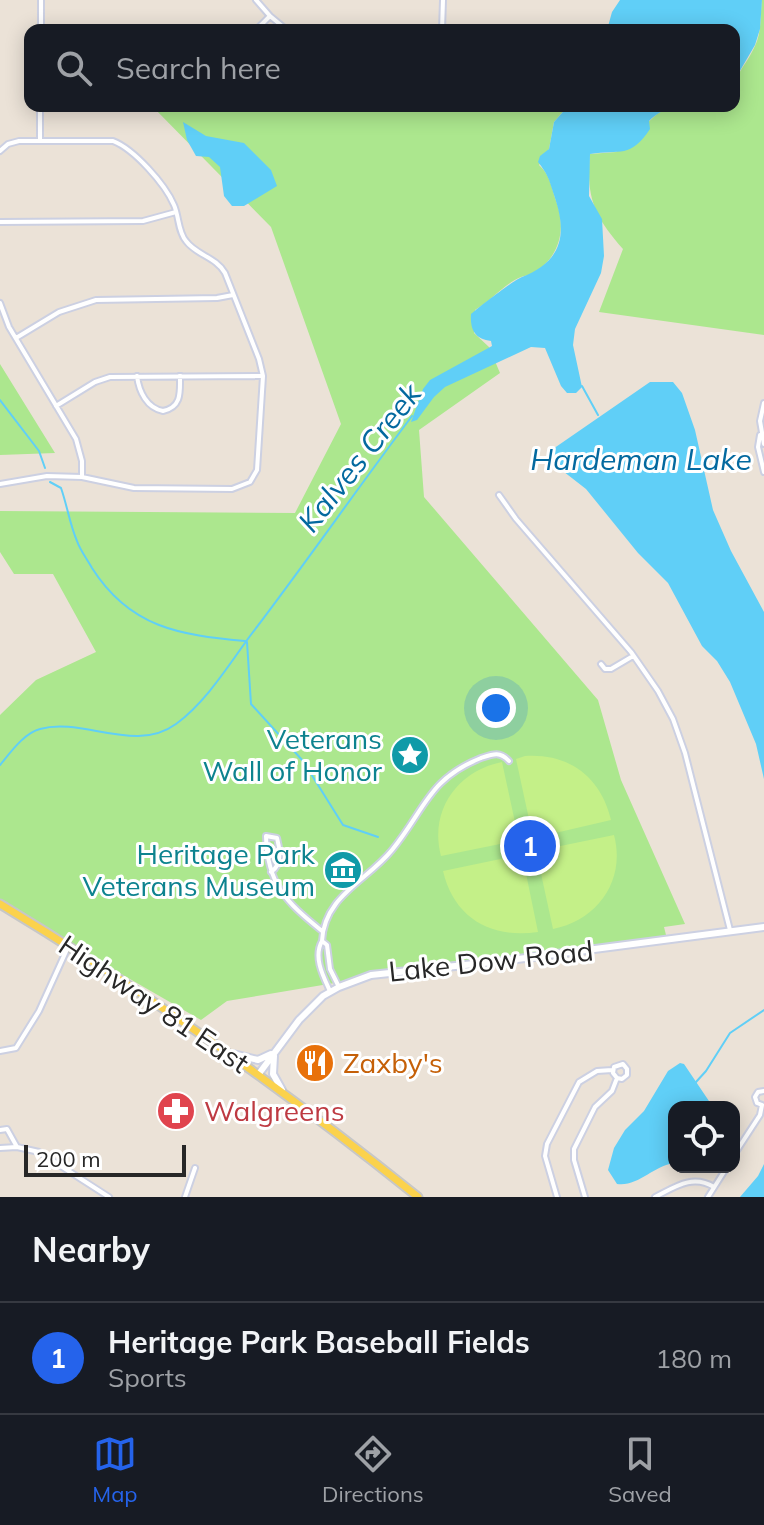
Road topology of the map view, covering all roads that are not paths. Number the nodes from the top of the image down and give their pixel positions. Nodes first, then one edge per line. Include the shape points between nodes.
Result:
1 (41, 0) edge
2 (256, 0) edge
3 (443, 0) edge
4 (270, 16) junction
5 (41, 24) edge
6 (262, 24) edge
7 (280, 24) edge
8 (442, 24) edge
9 (40, 112) edge
10 (40, 141) junction
11 (0, 151) edge
12 (176, 212) junction
13 (0, 222) edge
14 (233, 295) junction
15 (0, 303) edge
16 (16, 338) junction
17 (137, 376) junction
18 (180, 376) junction
19 (263, 376) junction
20 (757, 398) dead end
21 (764, 403) edge
22 (56, 406) junction
23 (760, 433) junction
24 (764, 444) edge
25 (764, 472) edge
26 (82, 477) junction
27 (0, 484) edge
28 (499, 495) dead end
29 (633, 656) junction
30 (601, 664) dead end
31 (509, 761) dead end
32 (266, 829) dead end
33 (266, 836) junction
34 (271, 872) junction
35 (0, 904) edge
36 (764, 927) edge
37 (322, 931) junction
38 (731, 932) junction
39 (322, 941) junction
40 (69, 945) junction
41 (332, 972) junction
42 (323, 976) junction
43 (339, 987) junction
44 (330, 991) junction
45 (0, 1051) edge
46 (227, 1052) junction
47 (275, 1052) junction
48 (613, 1070) junction
49 (258, 1075) junction
50 (617, 1078) junction
51 (764, 1091) edge
52 (283, 1092) junction
53 (763, 1105) edge
54 (0, 1130) edge
55 (740, 1146) edge
56 (17, 1147) junction
57 (0, 1148) edge
58 (195, 1168) dead end
59 (723, 1173) edge
60 (714, 1187) junction
61 (109, 1197) edge
62 (185, 1197) edge
63 (418, 1197) edge
64 (557, 1197) edge
65 (585, 1197) edge
66 (655, 1197) edge
67 (708, 1197) edge

1 - 5 street
2 - 4 street
3 - 8 street
4 - 6 street
4 - 7 street
9 - 10 street
10 - 11 street via 13,142
10 - 12 street via 118,143 159,181
12 - 13 street via 143,221
12 - 14 street via 184,239 220,265
14 - 16 street via 96,300 59,312
14 - 19 street
15 - 16 street
16 - 22 street
17 - 18 street
17 - 18 street via 148,403 163,411 178,401
17 - 22 street via 101,379
18 - 19 street
19 - 26 street via 257,470 245,485 134,488
20 - 21 street
21 - 23 street
22 - 26 street via 79,446
23 - 24 street
23 - 25 street
26 - 27 street
28 - 29 street
29 - 30 street via 611,669
29 - 38 street via 658,691 679,737
31 - 37 street via 494,754 440,781 394,849 335,903
32 - 33 street
33 - 34 street
33 - 34 street via 278,841 279,861
34 - 37 street via 300,913
35 - 40 main road, Highway 81 East
36 - 38 street, Lake Dow Road
37 - 39 street
38 - 43 street, Lake Dow Road via 371,975
39 - 41 street
39 - 42 street via 318,947
40 - 45 street via 16,1048
40 - 46 main road, Highway 81 East
41 - 42 street
41 - 43 street
42 - 44 street
43 - 44 street, Lake Dow Road
44 - 47 street, Lake Dow Road
46 - 47 street via 258,1060
46 - 49 main road, Highway 81 East
47 - 49 street, Lake Dow Road
47 - 52 street via 273,1074
48 - 50 street
48 - 50 street via 619,1064 627,1068 625,1078
48 - 64 street via 597,1071 579,1082 547,1142 545,1156
49 - 52 main road, Highway 81 East
50 - 65 street via 574,1149
51 - 53 street via 755,1097
52 - 63 main road, Highway 81 East
53 - 55 street
54 - 56 street via 7,1129
56 - 57 street
56 - 61 street via 39,1152
58 - 62 street
59 - 60 street
60 - 66 street via 692,1180
60 - 67 street

